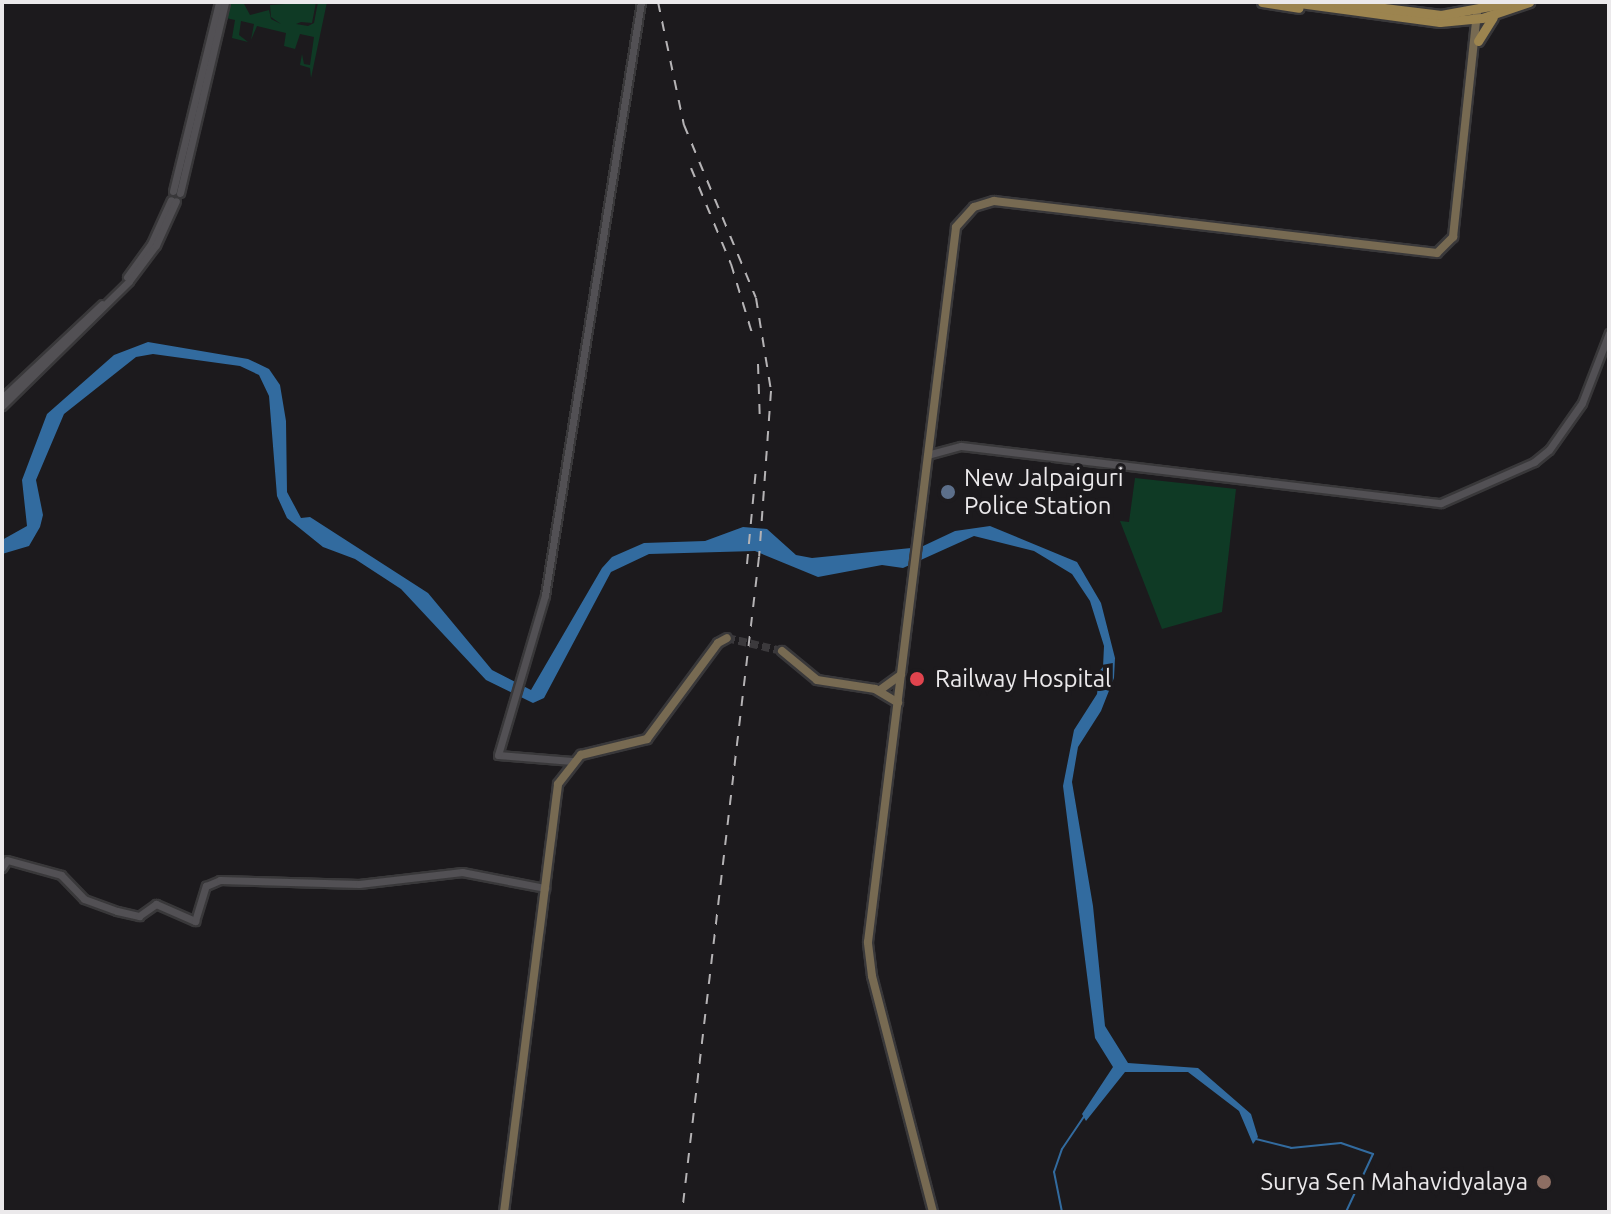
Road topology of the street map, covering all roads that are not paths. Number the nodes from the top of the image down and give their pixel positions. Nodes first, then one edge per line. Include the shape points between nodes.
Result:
1 (219, 2) edge
2 (225, 2) edge
3 (641, 2) edge
4 (1262, 2) edge
5 (1292, 2) edge
6 (1511, 2) edge
7 (1529, 2) edge
8 (1336, 6) edge
9 (1480, 15) junction
10 (1495, 15) junction
11 (1463, 21) junction
12 (1476, 42) junction
13 (175, 196) junction
14 (1609, 333) edge
15 (2, 398) edge
16 (2, 406) edge
17 (927, 455) junction
18 (724, 639) dead end
19 (782, 651) tunnel mouth
20 (901, 675) junction
21 (880, 690) junction
22 (898, 703) junction
23 (572, 761) junction
24 (2, 868) edge
25 (545, 888) junction
26 (504, 1212) edge
27 (933, 1212) edge

1 - 13 street
2 - 13 street
3 - 23 street via 545,595 498,757 521,754
4 - 8 main road
5 - 8 main road
6 - 9 main road
7 - 10 main road
8 - 9 main road
8 - 11 main road via 1414,21
9 - 10 main road
9 - 11 main road
9 - 12 main road
10 - 12 main road
11 - 12 main road
12 - 17 main road via 1453,237 1433,254 999,202 969,210 954,237
13 - 15 street via 151,244 125,279
13 - 16 street via 156,245 129,281
14 - 17 street via 1582,403 1549,450 1534,462 1441,503 957,445
17 - 20 main road
18 - 23 main road via 647,739
19 - 21 main road via 826,683
20 - 21 main road
20 - 22 main road
21 - 22 main road
22 - 27 main road via 868,950
23 - 25 main road via 557,791
24 - 25 street via 11,861 61,875 84,899 117,911 139,916 156,904 195,921 206,886 220,880 359,884 462,872
25 - 26 main road

